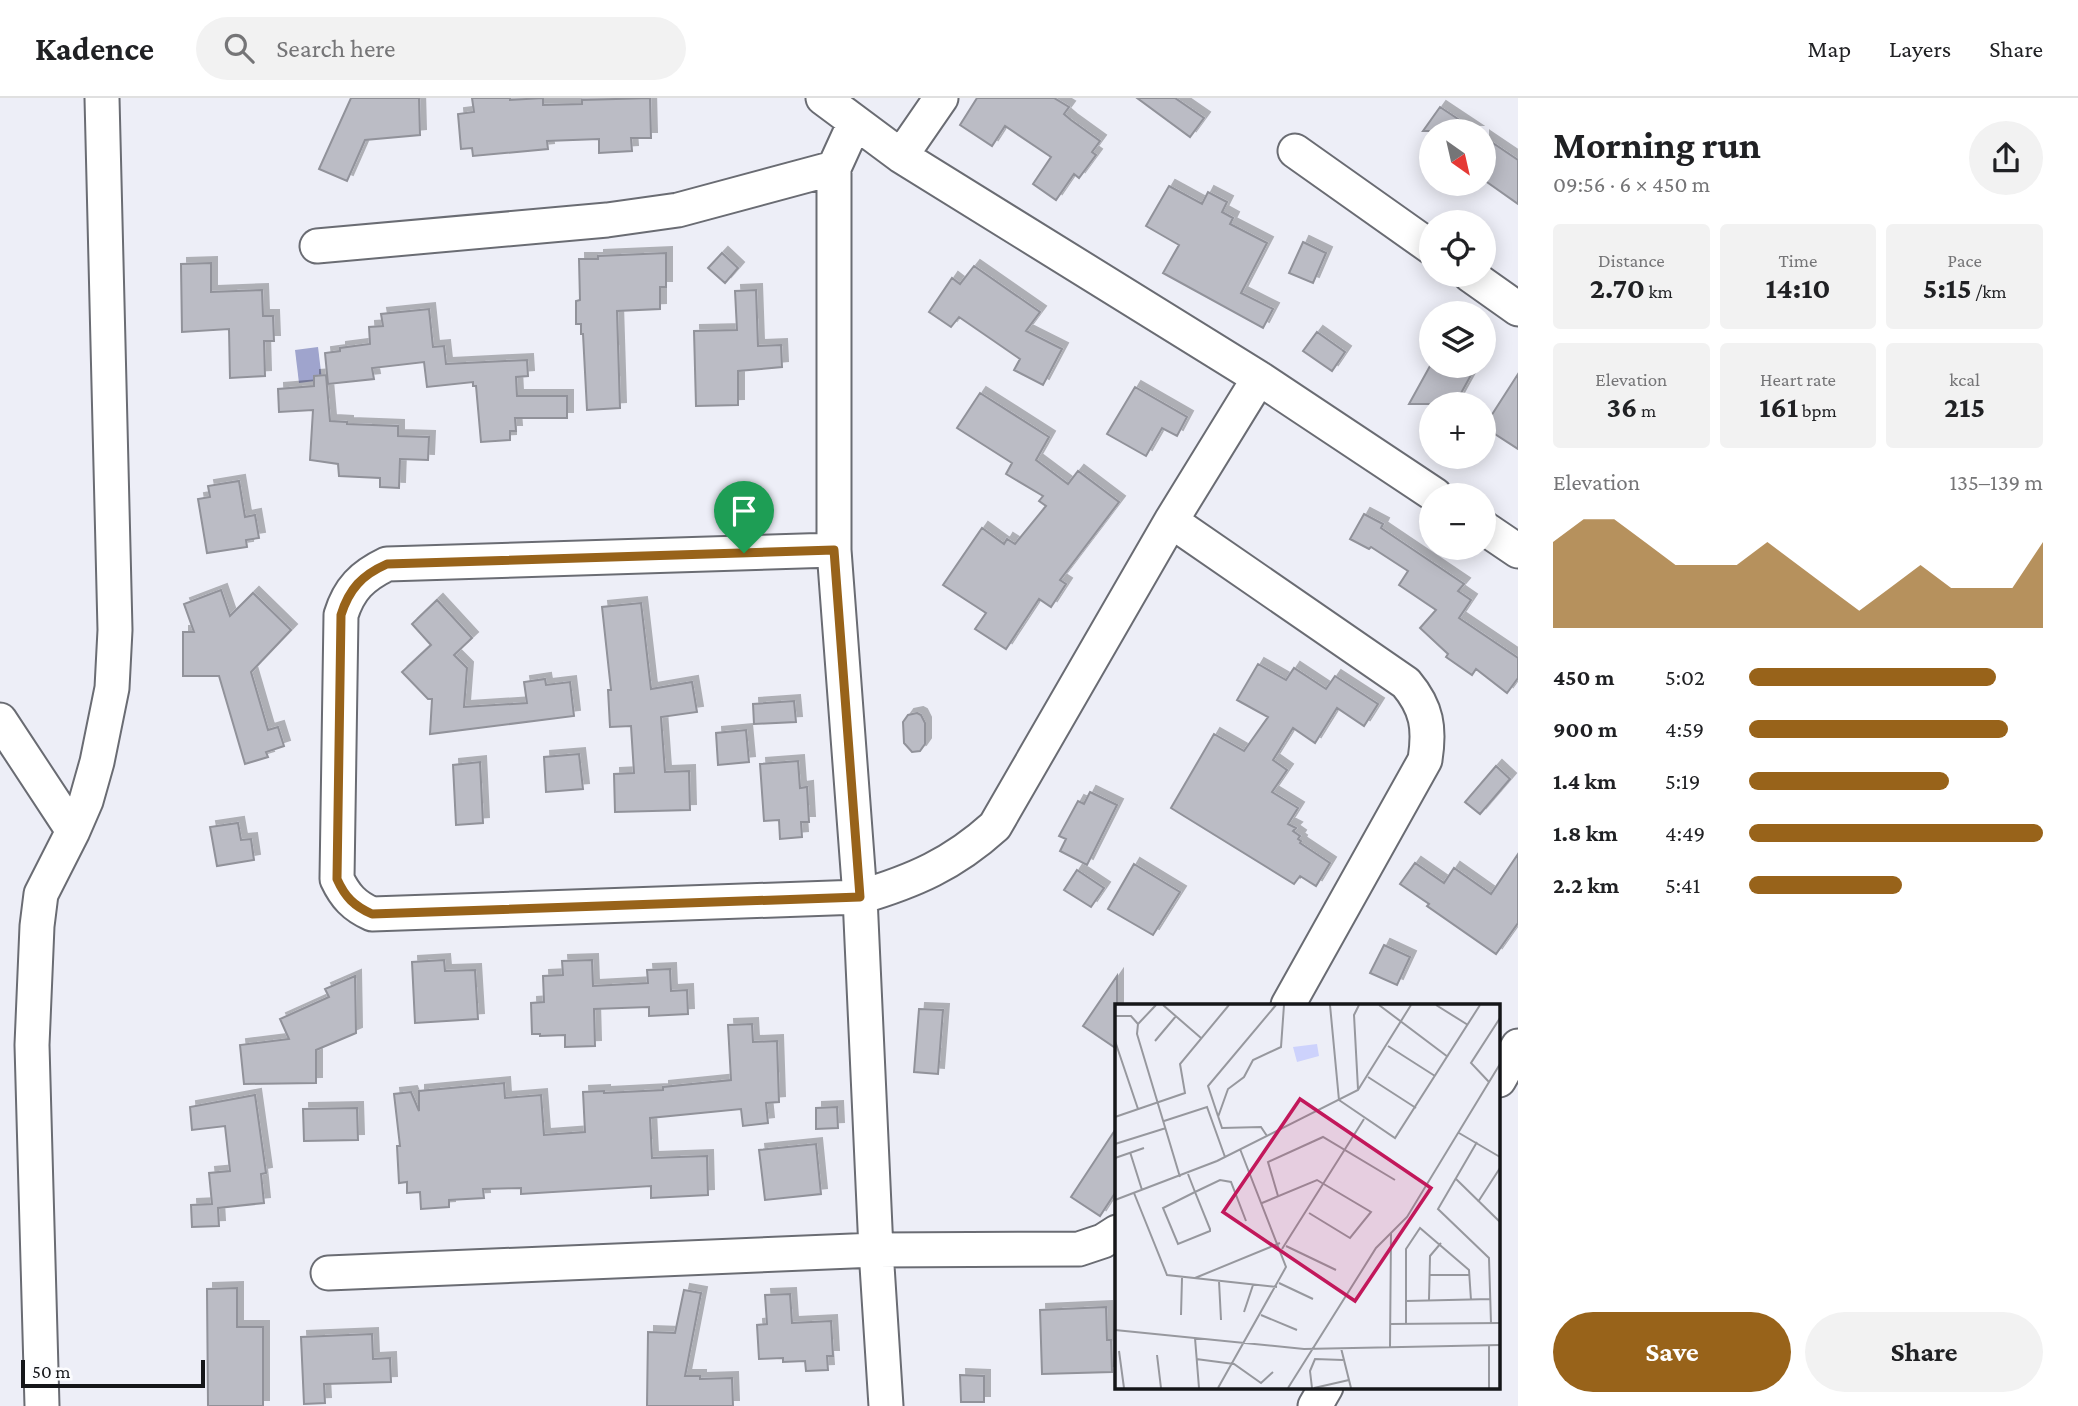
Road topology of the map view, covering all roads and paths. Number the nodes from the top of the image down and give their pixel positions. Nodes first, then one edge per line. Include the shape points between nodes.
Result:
1 (102, 98) edge
2 (823, 98) edge
3 (941, 98) edge
4 (855, 122) junction
5 (1295, 151) dead end
6 (901, 156) junction
7 (834, 168) junction
8 (1419, 239) edge
9 (317, 246) dead end
10 (1487, 287) edge
11 (1518, 309) edge
12 (1259, 377) junction
13 (1419, 484) edge
14 (1171, 521) junction
15 (1496, 536) edge
16 (834, 550) junction
17 (1518, 551) edge
18 (0, 720) edge
19 (74, 831) junction
20 (860, 897) junction
21 (1289, 1004) edge
22 (1518, 1046) edge
23 (1500, 1078) edge
24 (1115, 1233) edge
25 (876, 1250) junction
26 (328, 1273) dead end
27 (1325, 1388) edge
28 (42, 1406) edge
29 (886, 1406) edge
30 (1315, 1406) edge

1 - 19 street via 115,630 110,700 97,762
2 - 4 street
3 - 6 street
4 - 6 street
4 - 7 street
5 - 8 street
6 - 12 street
7 - 9 street via 678,210
7 - 16 street
10 - 11 street
12 - 13 street
12 - 14 street
14 - 20 street via 995,825 951,859 902,885
14 - 21 street via 1406,683 1425,716 1429,735 1425,760
15 - 17 street
16 - 20 street
16 - 20 street via 387,564 371,571 346,599 341,615 337,879 350,902 372,914
18 - 19 street
19 - 28 street via 41,894 37,926 32,1045
20 - 25 street
22 - 23 street
24 - 25 street via 1079,1249
25 - 26 street
25 - 29 street
27 - 30 street

